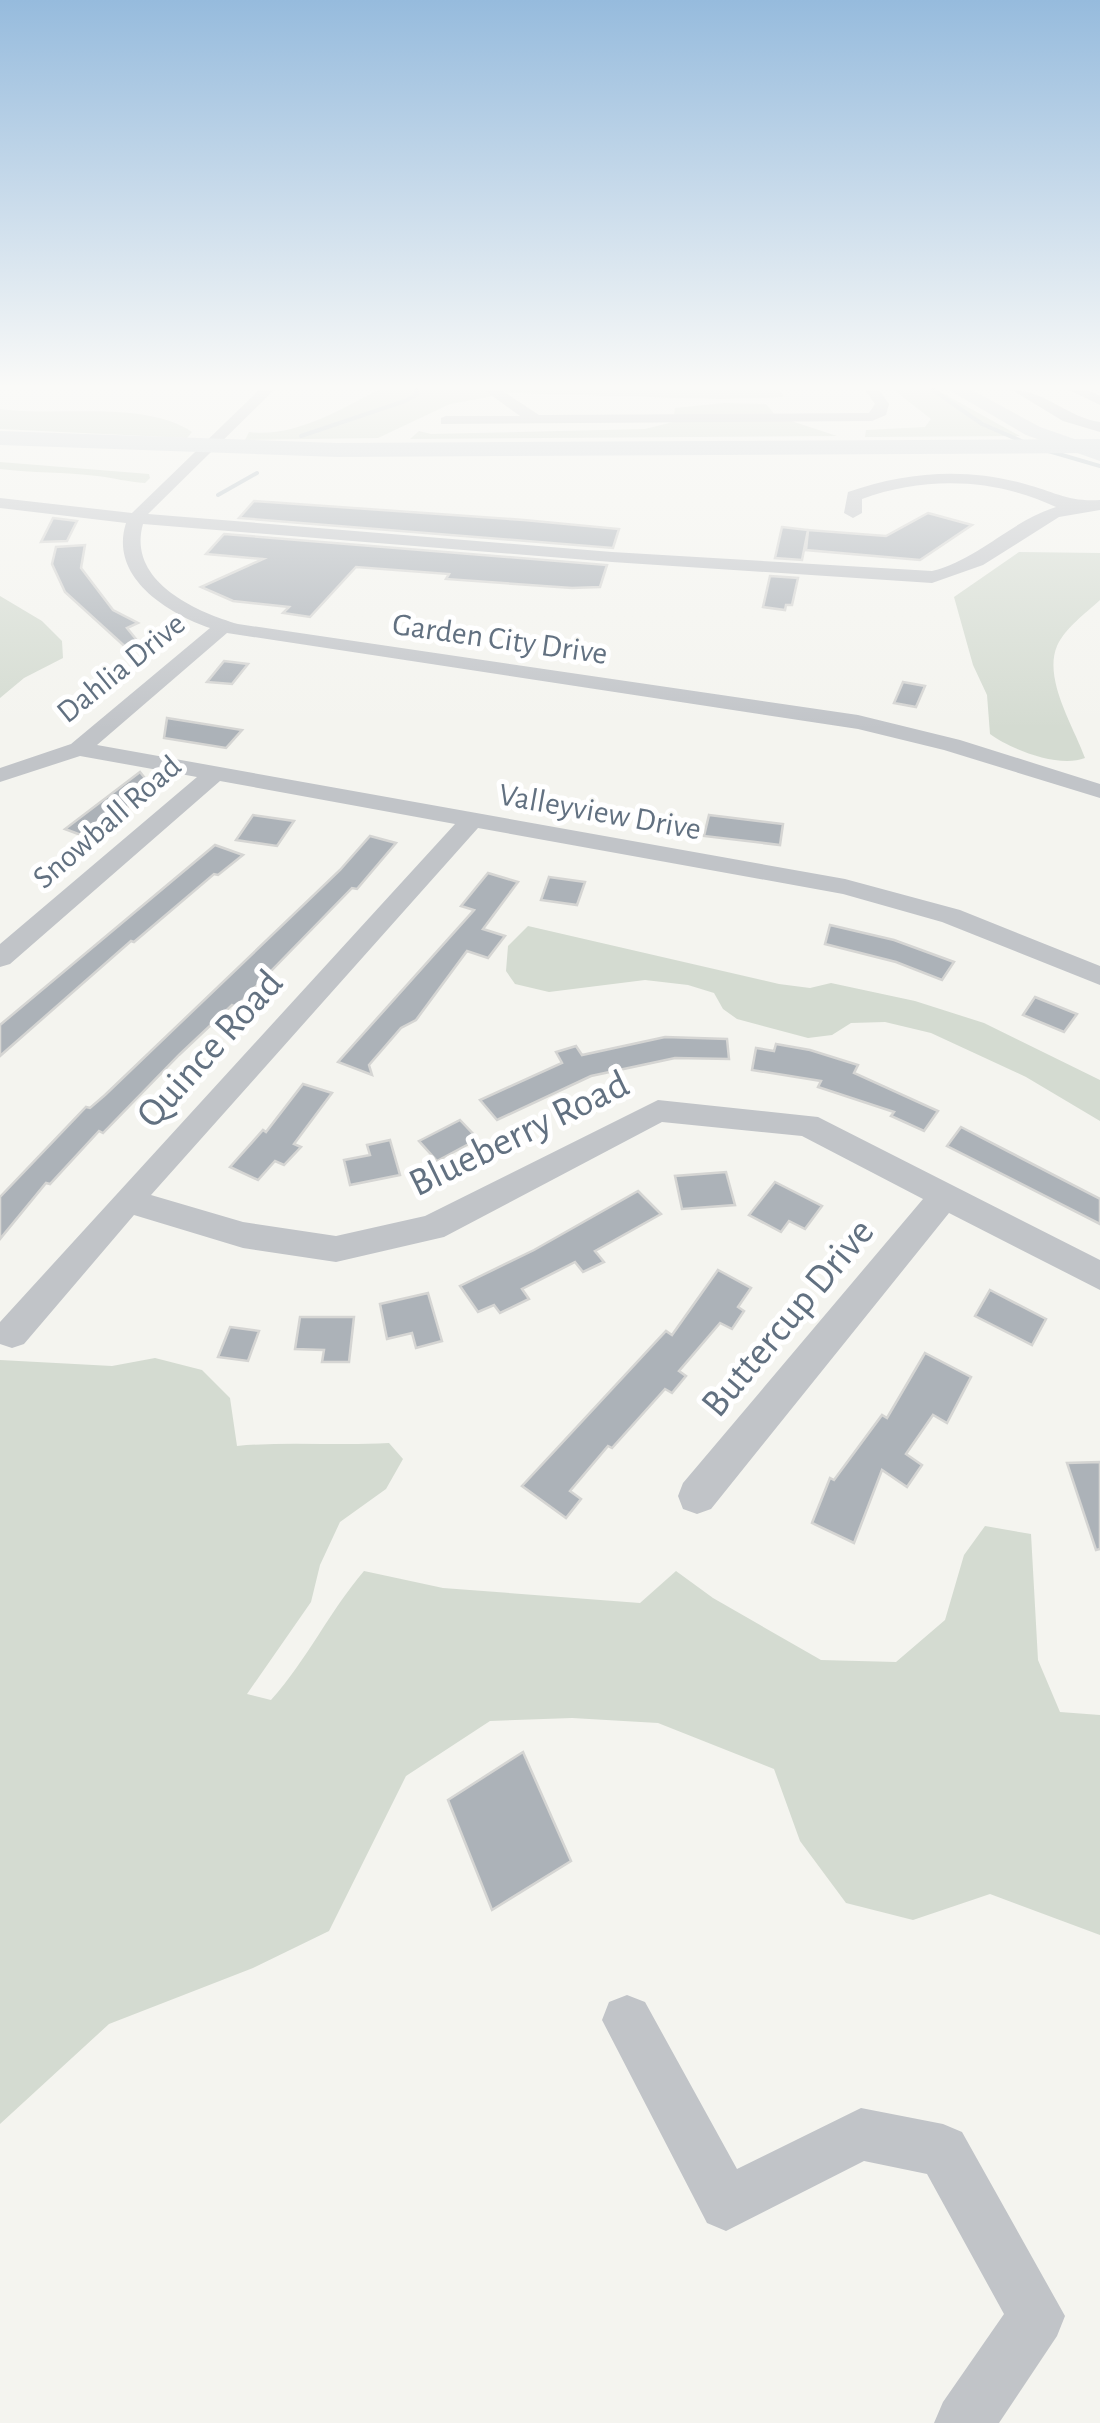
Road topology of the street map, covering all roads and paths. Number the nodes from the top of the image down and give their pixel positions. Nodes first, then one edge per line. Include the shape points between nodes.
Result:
1 (151, 503) edge
2 (854, 503) edge
3 (1063, 503) edge
4 (0, 504) edge
5 (1100, 505) edge
6 (1069, 506) junction
7 (854, 513) dead end
8 (136, 518) junction
9 (224, 627) junction
10 (79, 749) junction
11 (0, 775) edge
12 (212, 776) junction
13 (1100, 792) edge
14 (470, 822) junction
15 (0, 958) edge
16 (1100, 976) edge
17 (945, 1195) junction
18 (127, 1200) junction
19 (1100, 1276) edge
20 (12, 1333) dead end
21 (697, 1496) dead end
22 (627, 2020) dead end
23 (964, 2423) edge

1 - 8 street
2 - 7 street
3 - 6 street
4 - 8 street
5 - 6 street
6 - 8 street via 1037,518 968,568 932,577
8 - 9 street, Garden City Drive via 129,539 139,570 174,604
9 - 10 street, Dahlia Drive
9 - 13 street, Garden City Drive via 858,722
10 - 11 street, Dahlia Drive
10 - 12 street, Valleyview Drive
12 - 14 street, Valleyview Drive
12 - 15 street, Snowball Road
14 - 16 street, Valleyview Drive via 845,887 951,916
14 - 18 street, Quince Road
17 - 18 street, Blueberry Road via 806,1125 658,1111 432,1228 336,1249 243,1236
17 - 19 street, Blueberry Road
17 - 21 street, Buttercup Drive
18 - 20 street, Quince Road
22 - 23 street via 726,2204 861,2134 943,2151 1037,2316

